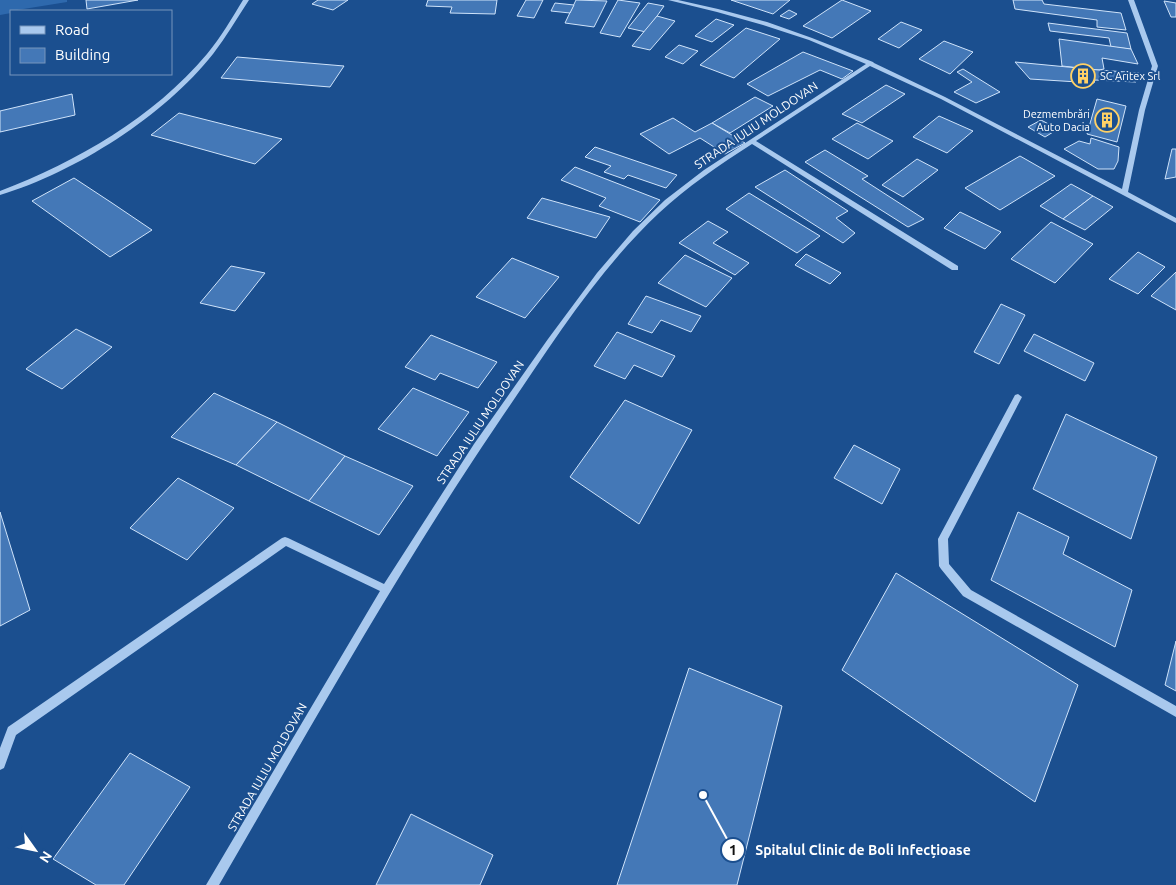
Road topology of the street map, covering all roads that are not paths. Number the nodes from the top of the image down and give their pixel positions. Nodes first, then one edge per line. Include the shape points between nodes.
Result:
1 (246, 0) edge
2 (671, 0) edge
3 (1131, 0) edge
4 (871, 64) junction
5 (751, 141) junction
6 (0, 193) edge
7 (1124, 193) junction
8 (1176, 221) edge
9 (955, 268) dead end
10 (1018, 397) dead end
11 (387, 590) junction
12 (1176, 712) edge
13 (0, 764) edge
14 (212, 885) edge

1 - 6 street via 206,59 150,113 104,145 58,169
2 - 4 street via 739,14
3 - 7 street via 1155,66
4 - 5 street, STRADA IULIU MOLDOVAN
4 - 7 street via 922,87
5 - 9 street
5 - 11 street, STRADA IULIU MOLDOVAN via 656,211 599,273 478,444
7 - 8 street
10 - 12 street via 943,539 944,566 967,593
11 - 13 lane via 285,541 12,731
11 - 14 street, STRADA IULIU MOLDOVAN

